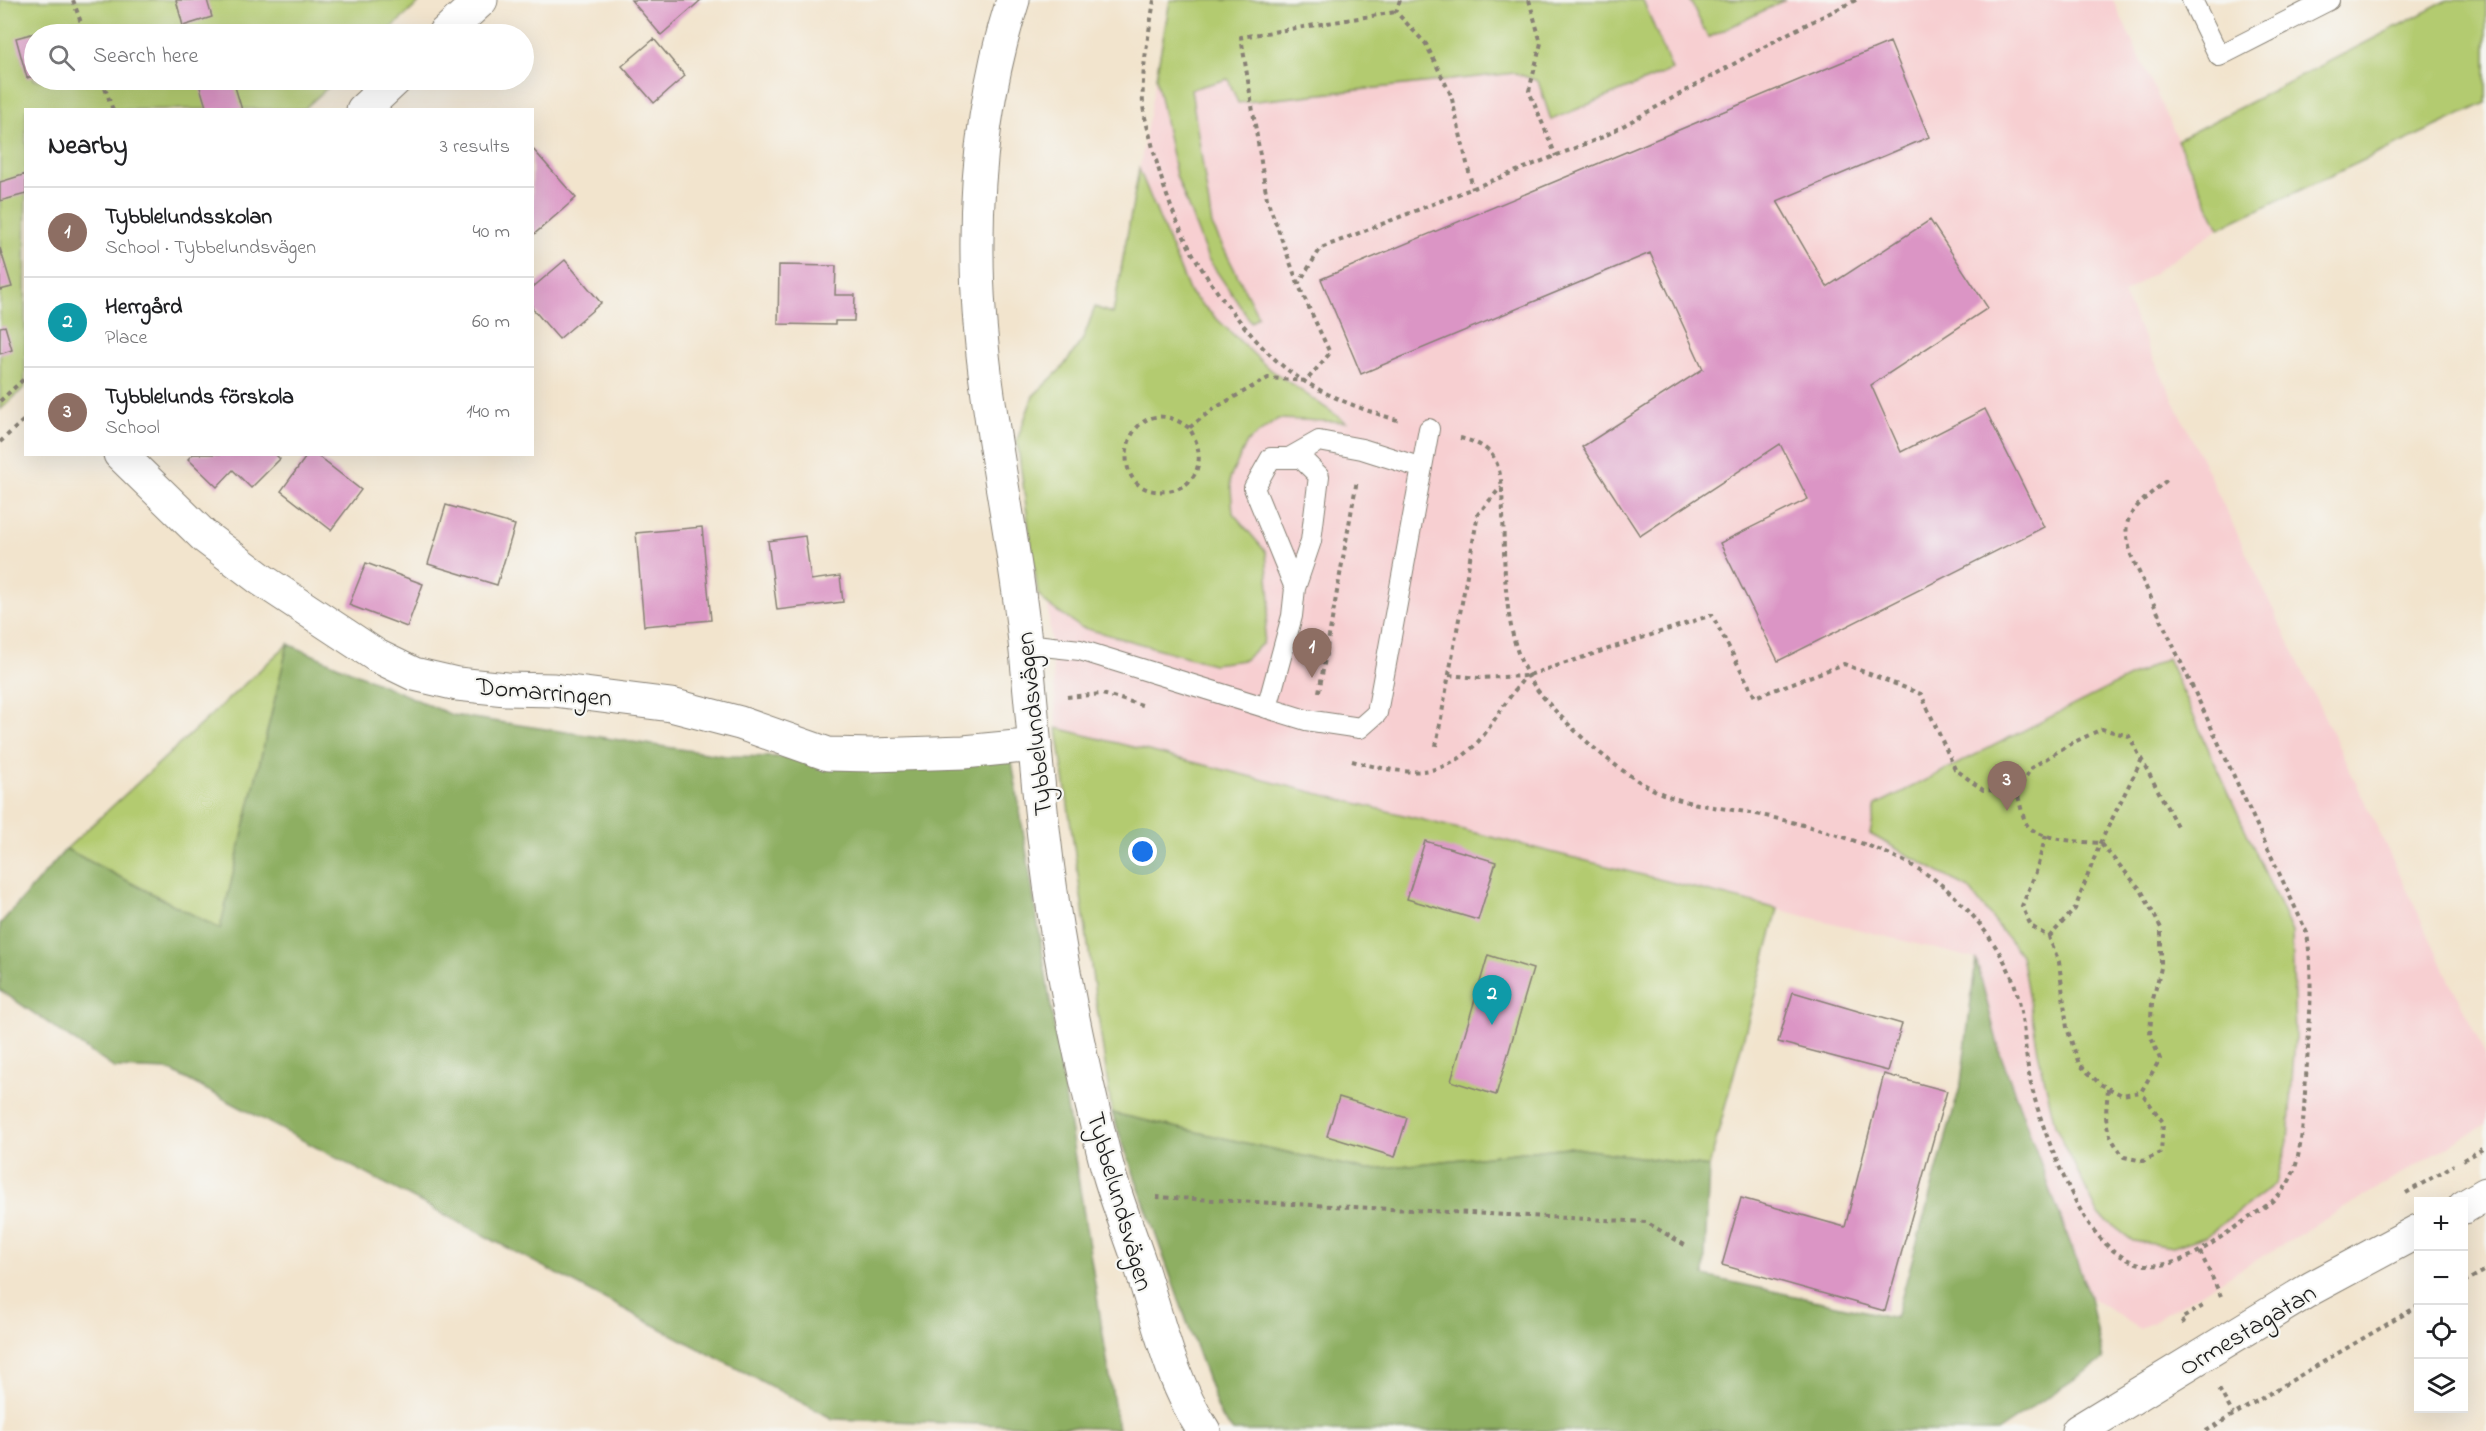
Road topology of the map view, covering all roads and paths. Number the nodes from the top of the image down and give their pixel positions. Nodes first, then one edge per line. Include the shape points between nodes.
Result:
1 (73, 0) edge
2 (481, 0) edge
3 (1013, 0) edge
4 (1154, 0) edge
5 (1400, 0) edge
6 (1529, 0) edge
7 (1856, 0) edge
8 (2192, 0) edge
9 (2330, 0) edge
10 (1396, 12) junction
11 (81, 24) edge
12 (455, 24) edge
13 (106, 90) edge
14 (384, 90) edge
15 (112, 108) edge
16 (365, 108) edge
17 (1556, 156) junction
18 (1473, 189) junction
19 (1298, 284) junction
20 (24, 379) edge
21 (1306, 381) junction
22 (0, 400) edge
23 (1370, 412) junction
24 (24, 419) edge
25 (1190, 428) junction
26 (1429, 429) junction
27 (0, 442) edge
28 (1362, 449) junction
29 (122, 456) edge
30 (1289, 458) junction
31 (1422, 468) junction
32 (2168, 479) dead end
33 (1501, 486) junction
34 (1295, 588) junction
35 (1025, 644) junction
36 (1449, 675) junction
37 (1526, 676) junction
38 (1318, 693) dead end
39 (1267, 708) junction
40 (1035, 745) junction
41 (1436, 746) dead end
42 (2141, 761) junction
43 (2018, 792) junction
44 (2178, 828) dead end
45 (2046, 835) junction
46 (2100, 843) junction
47 (2049, 937) junction
48 (2108, 1088) junction
49 (2141, 1092) junction
50 (2486, 1194) edge
51 (1119, 1202) junction
52 (2468, 1204) edge
53 (2414, 1233) edge
54 (1688, 1247) dead end
55 (2200, 1252) junction
56 (2486, 1270) edge
57 (2468, 1279) edge
58 (2221, 1296) dead end
59 (2414, 1308) edge
60 (1204, 1431) edge
61 (2078, 1431) edge
62 (2206, 1431) edge

1 - 11 path
2 - 12 street
3 - 35 street, Tybbelundsvägen via 986,108 976,255 1000,483
4 - 21 path via 1143,108 1169,207 1197,263 1221,298 1250,334
5 - 10 path
6 - 17 path via 1541,43 1529,91
7 - 17 path via 1603,137
8 - 9 lane via 2218,56
10 - 18 path via 1426,44 1451,95
10 - 19 path via 1241,37 1267,199
13 - 15 path
14 - 16 street
17 - 18 path
18 - 19 path via 1321,248
19 - 21 path via 1330,353
20 - 22 path
21 - 23 path
21 - 25 path via 1268,378 1213,409
23 - 26 path
23 - 28 path
24 - 27 path
25 - 25 path via 1197,438 1199,464 1185,484 1161,492 1149,489 1130,473 1127,444 1145,421 1169,417
26 - 31 lane
26 - 33 path via 1486,448 1498,466
28 - 30 lane via 1319,441
28 - 31 lane
28 - 38 path
29 - 40 street, Domarringen via 205,537 262,580 377,656 414,674 457,684 554,690 671,705 740,723 828,754 964,752
30 - 34 lane via 1301,458 1319,477 1311,541
30 - 34 lane via 1271,458 1254,488
31 - 39 lane via 1377,713 1360,728 1306,720
32 - 55 path via 2128,521 2131,555 2307,933 2312,969 2296,1170 2278,1197
33 - 36 path via 1478,514
33 - 37 path via 1509,601 1517,654
34 - 39 lane via 1292,616
35 - 39 lane via 1080,650
35 - 40 street, Tybbelundsvägen
36 - 37 path
36 - 41 path
37 - 43 path via 1712,615 1755,697 1844,664 1921,694 1954,769 1983,790
37 - 55 path via 1595,748 1666,796 1796,824 1881,850 1939,882 1968,909 1986,933 2016,987 2035,1102 2062,1171 2089,1224 2119,1255 2134,1263 2167,1264
40 - 51 street, Tybbelundsvägen via 1062,959 1083,1064
42 - 43 path via 2129,736 2103,729 2031,768
42 - 44 path
42 - 46 path
43 - 45 path via 2026,823 2034,832
45 - 46 path
45 - 47 path via 2022,906 2031,926
46 - 47 path via 2075,909
46 - 49 path via 2141,890 2161,928 2161,968 2152,1003 2150,1035 2160,1059
47 - 48 path via 2059,962 2067,1028 2079,1064
48 - 49 path via 2122,1095
48 - 49 path via 2105,1116 2109,1137 2124,1157 2143,1161 2162,1153 2163,1122
50 - 52 street
51 - 54 path via 1161,1197 1646,1222
51 - 60 street, Tybbelundsvägen via 1162,1342 1190,1409
53 - 61 street, Ormestagatan via 2312,1288
55 - 58 path
56 - 57 path
59 - 62 path

